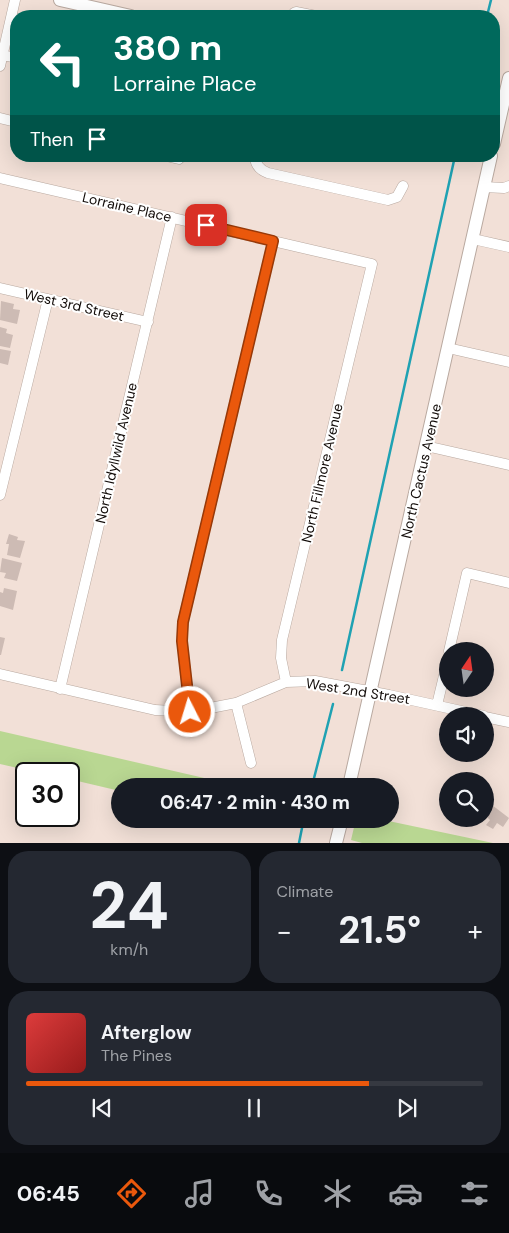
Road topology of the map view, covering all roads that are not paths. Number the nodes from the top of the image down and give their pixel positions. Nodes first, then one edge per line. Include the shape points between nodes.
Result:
1 (60, 0) edge
2 (104, 10) edge
3 (10, 36) edge
4 (2, 55) junction
5 (10, 57) edge
6 (0, 66) edge
7 (509, 78) edge
8 (500, 101) edge
9 (255, 162) edge
10 (490, 162) edge
11 (0, 178) edge
12 (404, 186) dead end
13 (509, 186) edge
14 (484, 187) junction
15 (172, 217) junction
16 (473, 239) junction
17 (273, 241) junction
18 (509, 247) edge
19 (372, 264) joint
20 (0, 288) edge
21 (48, 299) junction
22 (148, 322) junction
23 (448, 348) junction
24 (509, 362) edge
25 (426, 446) junction
26 (509, 466) edge
27 (0, 495) edge
28 (509, 583) edge
29 (451, 642) edge
30 (0, 674) edge
31 (286, 682) junction
32 (60, 688) junction
33 (371, 693) junction
34 (439, 697) edge
35 (236, 703) junction
36 (437, 705) junction
37 (446, 707) edge
38 (190, 712) junction
39 (494, 718) edge
40 (509, 722) edge
41 (251, 763) dead end
42 (351, 778) edge
43 (340, 828) edge
44 (336, 843) edge

1 - 2 main road
3 - 4 street
4 - 5 street
4 - 6 street
7 - 8 main road
9 - 12 street via 268,173 388,200 397,197
10 - 14 main road, North Cactus Avenue
11 - 15 street, Lorraine Place
13 - 14 street
14 - 16 main road, North Cactus Avenue
15 - 17 street, Lorraine Place
15 - 22 street, North Idyllwild Avenue
16 - 18 street
16 - 23 main road, North Cactus Avenue
17 - 19 street, Lorraine Place
17 - 38 street via 183,622
19 - 31 street, North Fillmore Avenue via 282,640 281,658
20 - 21 street, West 3rd Street
21 - 22 street, West 3rd Street
21 - 27 street
22 - 32 street, North Idyllwild Avenue
23 - 24 street
23 - 25 main road, North Cactus Avenue
25 - 26 street
25 - 33 main road, North Cactus Avenue
28 - 29 street via 467,573
30 - 32 street, West 2nd Street
31 - 33 street, West 2nd Street via 315,681
31 - 35 street, West 2nd Street
32 - 38 street, West 2nd Street via 155,710
33 - 36 street, West 2nd Street
33 - 42 main road, North Cactus Avenue
34 - 36 street
35 - 38 street, West 2nd Street
35 - 41 street
36 - 37 street, West 2nd Street
39 - 40 street, West 2nd Street
43 - 44 main road

